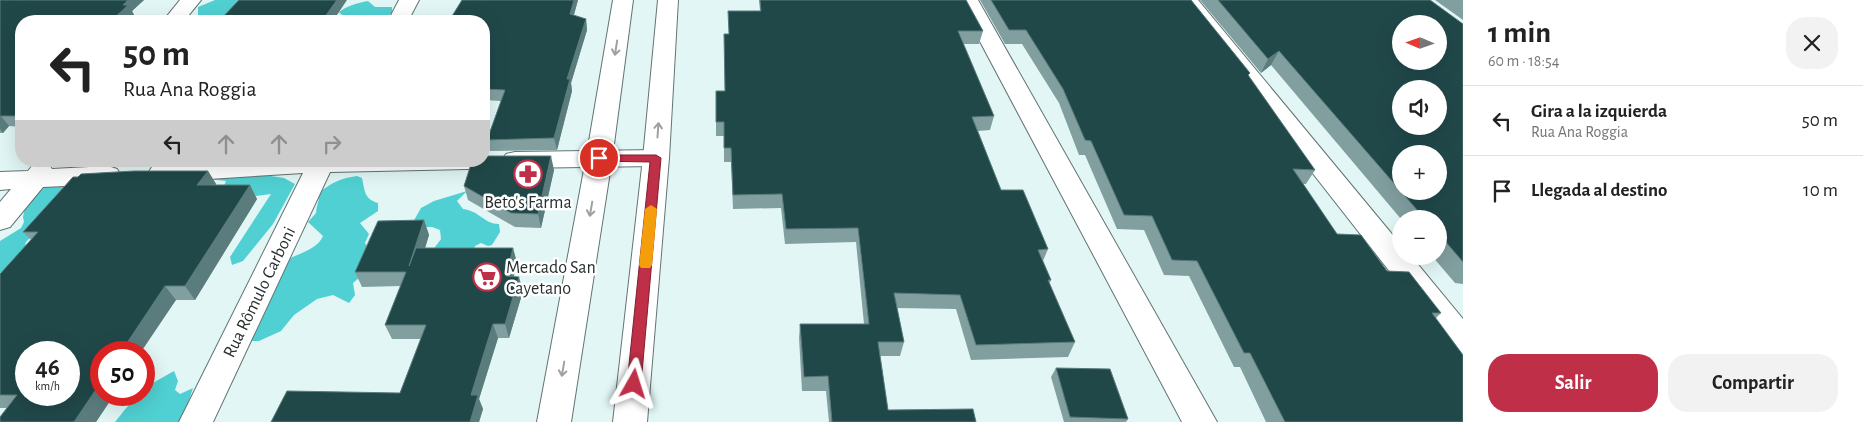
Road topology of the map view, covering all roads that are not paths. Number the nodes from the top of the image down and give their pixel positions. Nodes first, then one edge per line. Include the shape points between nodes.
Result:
1 (191, 0) edge
2 (409, 0) edge
3 (623, 0) edge
4 (668, 0) edge
5 (968, 0) edge
6 (1187, 0) edge
7 (178, 15) edge
8 (401, 15) edge
9 (599, 158) junction
10 (656, 158) junction
11 (490, 161) edge
12 (162, 167) edge
13 (319, 167) edge
14 (43, 170) edge
15 (0, 181) edge
16 (0, 220) edge
17 (1462, 338) edge
18 (196, 422) edge
19 (554, 422) edge
20 (630, 422) edge
21 (1200, 422) edge

1 - 7 street
2 - 8 street
3 -> 9 street
10 -> 4 street
5 - 21 street
6 - 17 street
9 - 10 street
9 - 11 street
9 -> 19 street
10 - 20 street
12 - 14 street
13 - 18 street, Rua Rômulo Carboni
14 - 15 street
14 - 16 street

